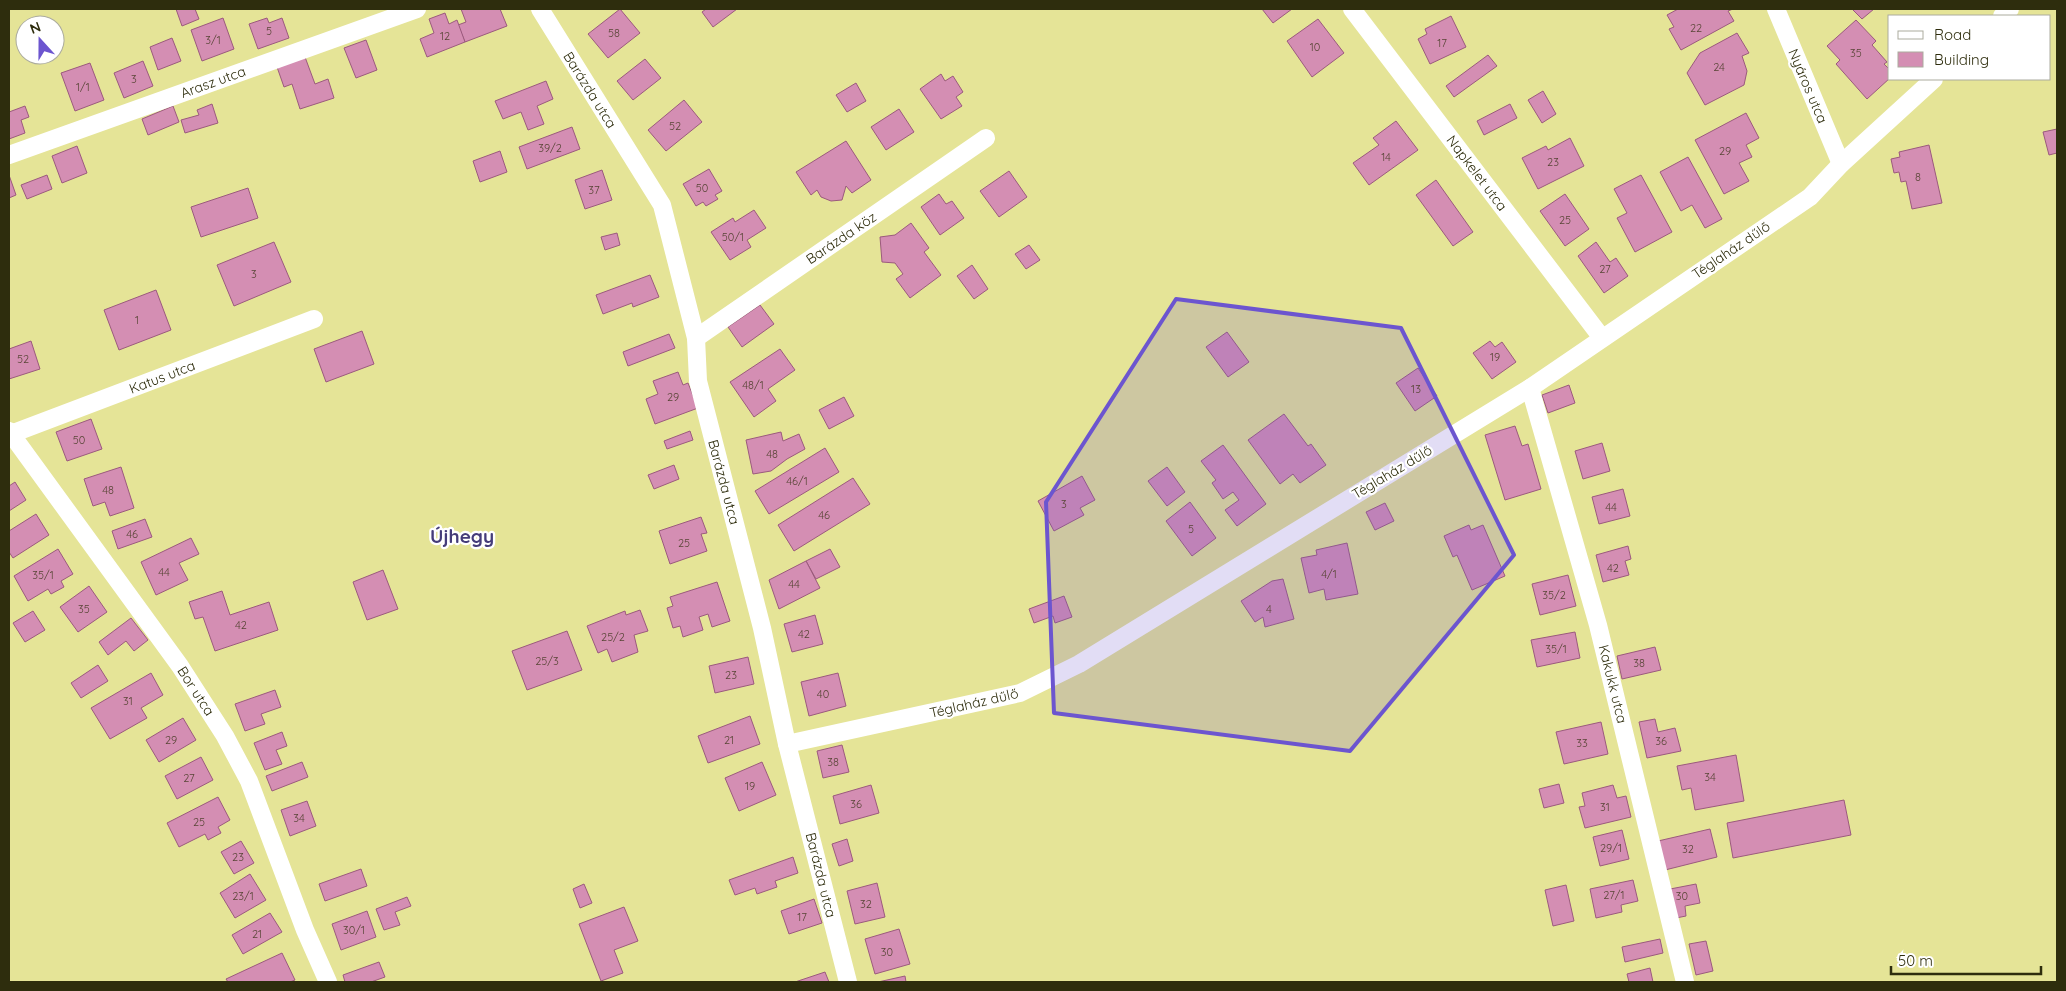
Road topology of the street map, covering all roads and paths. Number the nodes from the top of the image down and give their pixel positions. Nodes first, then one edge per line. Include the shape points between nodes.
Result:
1 (417, 9) edge
2 (540, 9) edge
3 (1352, 9) edge
4 (1776, 9) edge
5 (1933, 80) edge
6 (986, 138) dead end
7 (9, 155) edge
8 (1841, 164) junction
9 (314, 319) dead end
10 (696, 338) junction
11 (1602, 338) junction
12 (1530, 388) junction
13 (10, 432) edge
14 (788, 744) junction
15 (328, 982) edge
16 (848, 982) edge
17 (1685, 982) edge

1 - 7 street, Arasz utca
2 - 10 street, Barázda utca via 662,204
3 - 11 street, Napkelet utca
4 - 8 street, Nyáros utca
5 - 8 street, Téglaház dűlő
6 - 10 street, Barázda köz
8 - 11 street, Téglaház dűlő via 1810,197
9 - 13 street, Katus utca
10 - 14 street, Barázda utca via 698,381 762,628
11 - 12 street, Téglaház dűlő
12 - 14 street, Téglaház dűlő via 1078,664 1020,694
12 - 17 street, Kakukk utca via 1598,625
13 - 15 street, Bor utca via 180,666 225,736 249,781
14 - 16 street, Barázda utca

